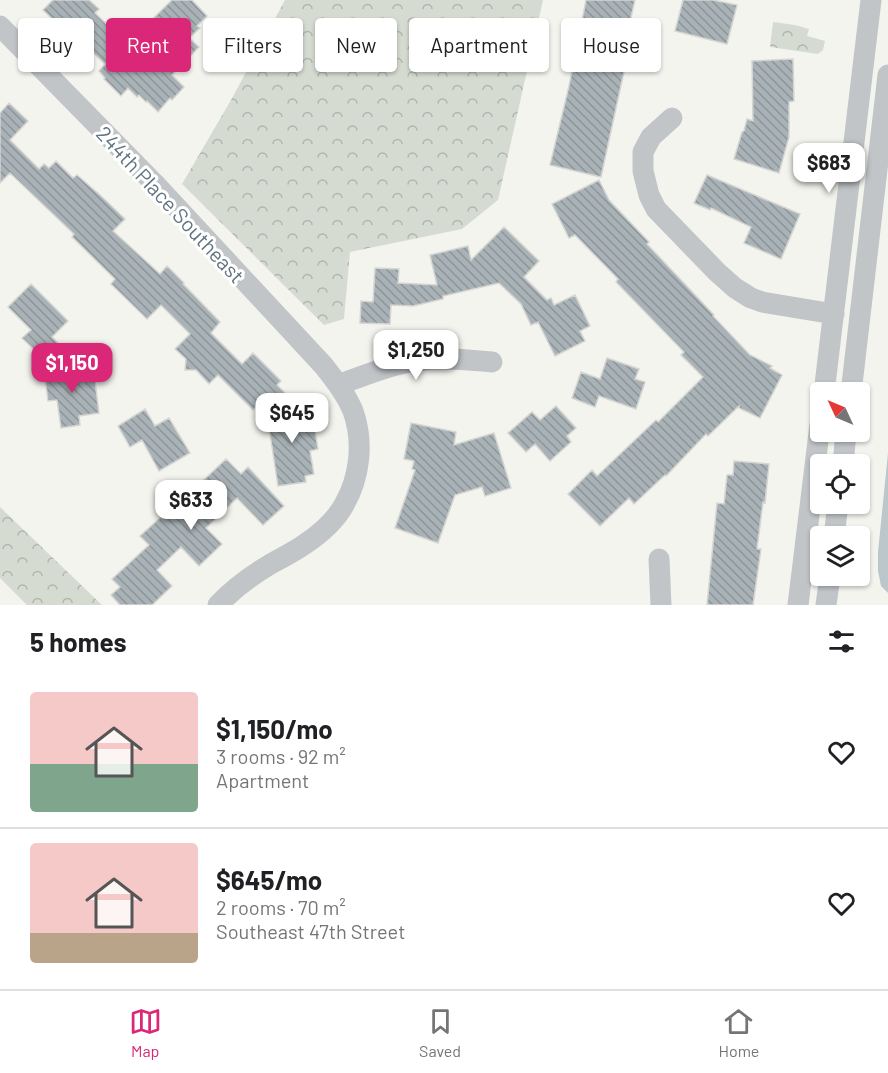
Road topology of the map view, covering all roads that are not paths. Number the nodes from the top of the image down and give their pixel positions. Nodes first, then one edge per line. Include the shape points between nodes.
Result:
1 (871, 0) edge
2 (0, 26) edge
3 (888, 75) edge
4 (672, 118) dead end
5 (834, 314) junction
6 (492, 362) dead end
7 (825, 382) edge
8 (852, 382) edge
9 (338, 385) junction
10 (818, 442) edge
11 (658, 559) dead end
12 (829, 586) edge
13 (218, 605) edge
14 (661, 605) edge
15 (798, 605) edge
16 (826, 605) edge

1 - 5 street
2 - 9 street, 244th Place Southeast via 162,192
3 - 8 street
4 - 5 street via 651,137 643,152 643,171 656,209 717,272 751,298
5 - 7 street
6 - 9 street via 422,360
9 - 13 street, 244th Place Southeast via 353,411 359,436 353,485 343,506 326,528
10 - 15 street
11 - 14 street
12 - 16 street

